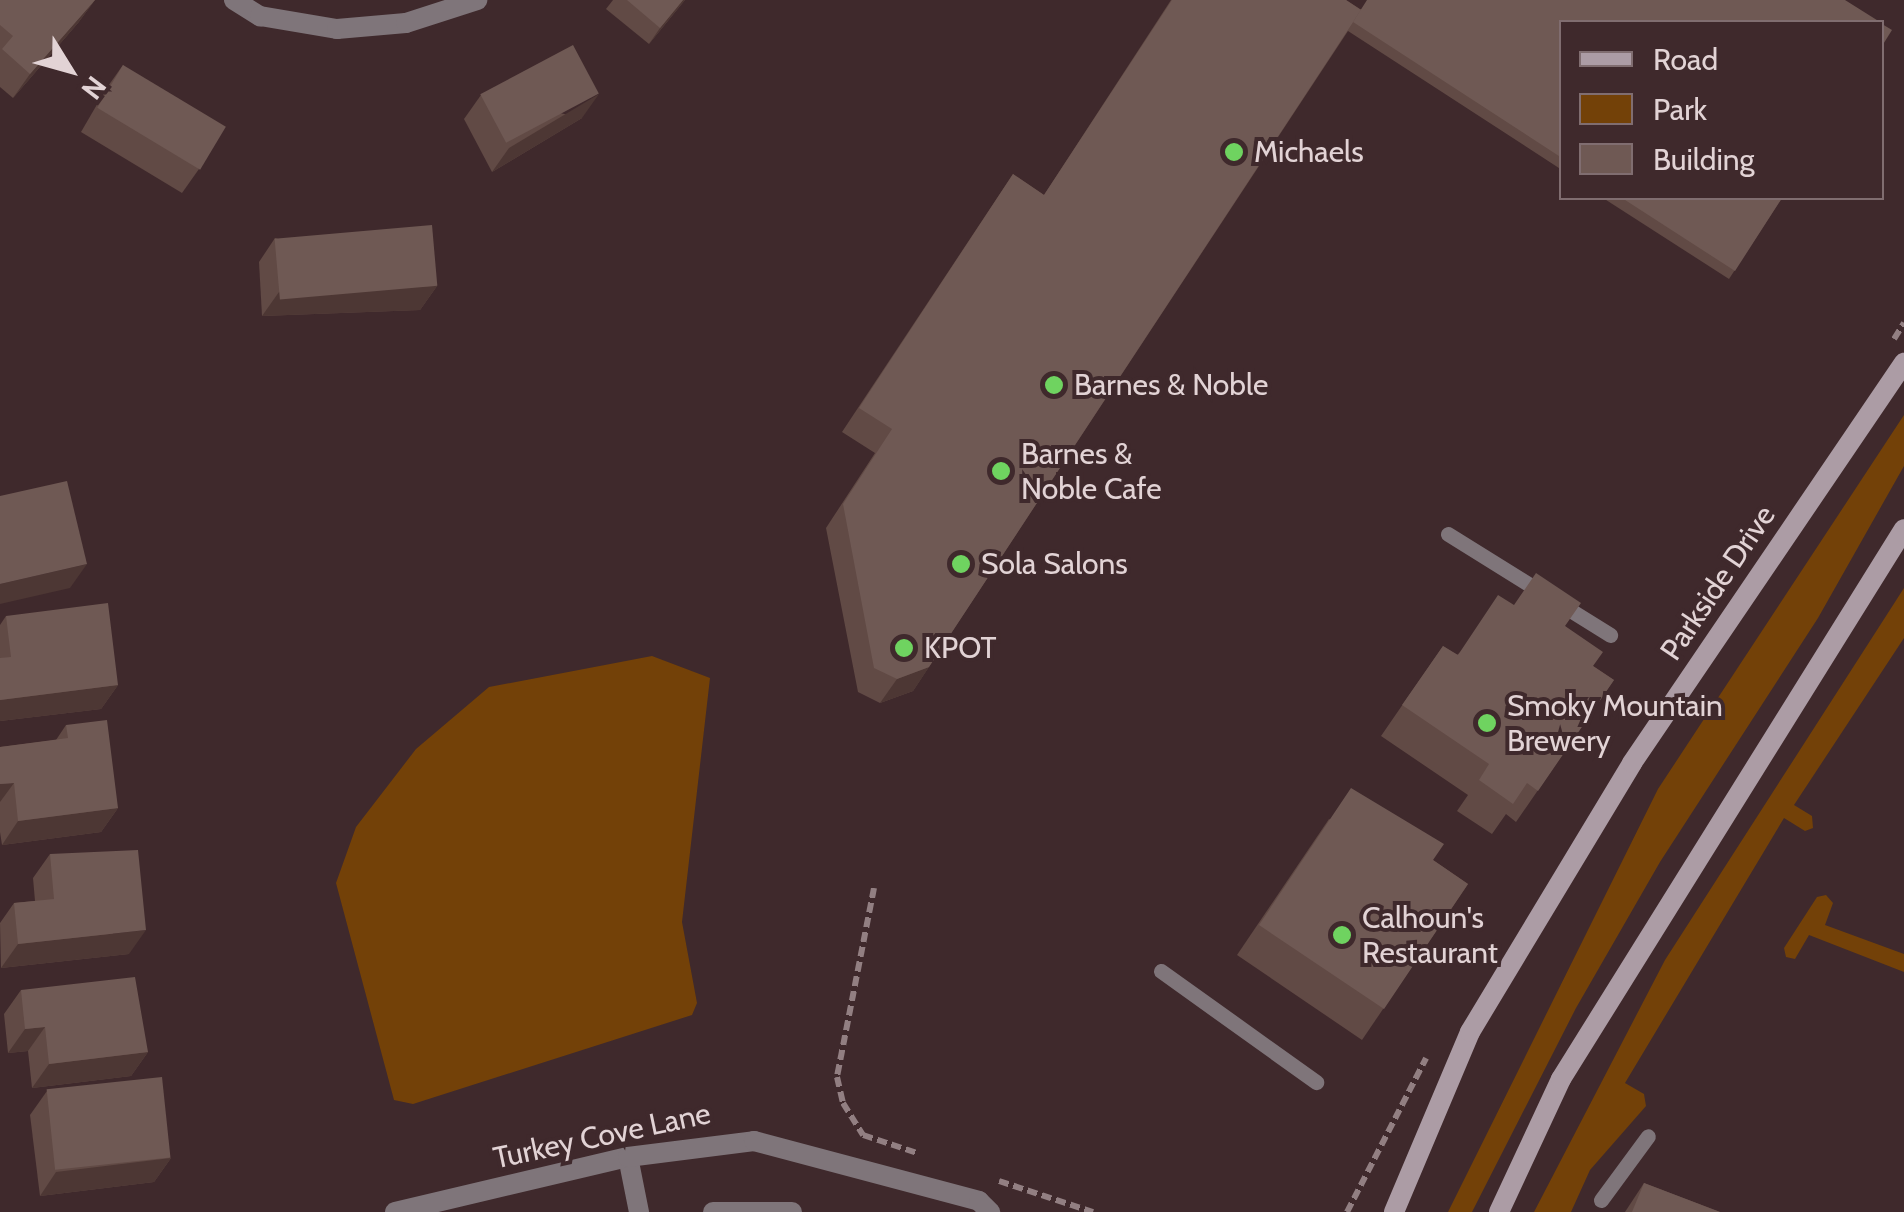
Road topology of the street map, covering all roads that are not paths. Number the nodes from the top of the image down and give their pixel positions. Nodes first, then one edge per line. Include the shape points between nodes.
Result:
1 (234, 0) edge
2 (477, 0) edge
3 (1904, 363) edge
4 (1904, 529) edge
5 (1448, 534) dead end
6 (1610, 635) dead end
7 (1161, 971) dead end
8 (1316, 1082) dead end
9 (1648, 1136) dead end
10 (628, 1157) junction
11 (1601, 1200) dead end
12 (395, 1212) edge
13 (639, 1212) edge
14 (713, 1212) edge
15 (792, 1212) edge
16 (990, 1212) edge
17 (1394, 1212) edge
18 (1499, 1212) edge

1 - 2 street via 260,16 337,30 406,23
3 - 17 street, Parkside Drive via 1632,762 1470,1032
4 - 18 street via 1562,1079
5 - 6 lane
7 - 8 lane
9 - 11 lane
10 - 12 street, Turkey Cove Lane
10 - 13 street
10 - 16 street, Turkey Cove Lane via 727,1141 792,1146 979,1201
14 - 15 street

